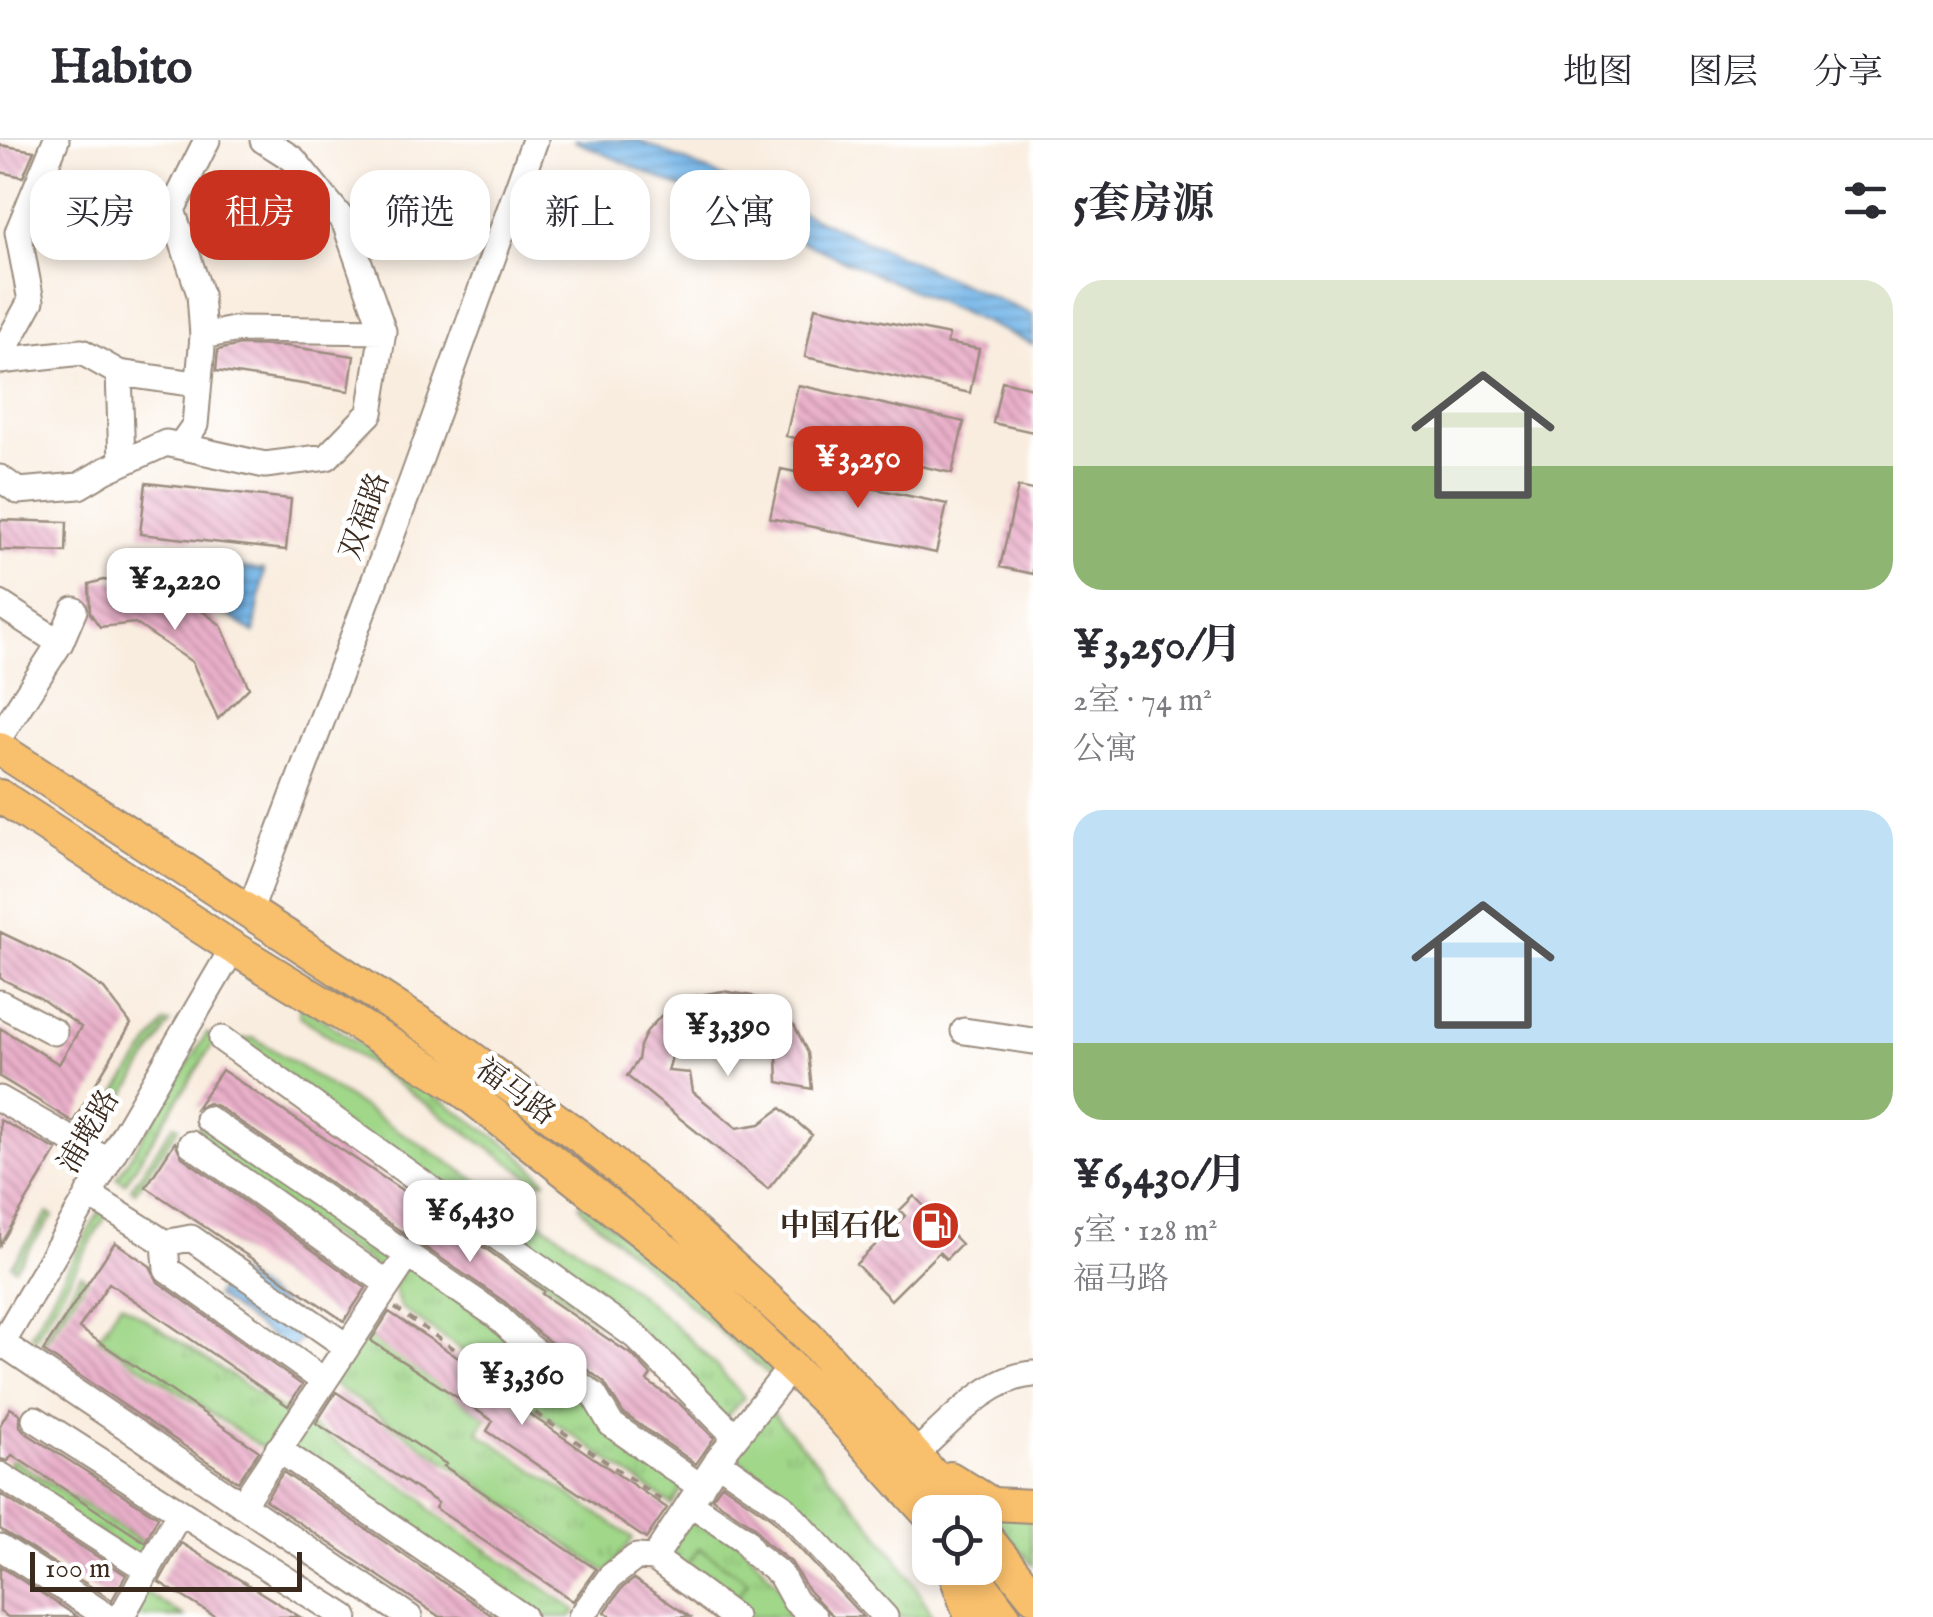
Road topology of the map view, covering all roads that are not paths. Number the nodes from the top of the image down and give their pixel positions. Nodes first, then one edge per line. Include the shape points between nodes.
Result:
1 (56, 140) edge
2 (208, 140) edge
3 (262, 140) edge
4 (535, 142) edge
5 (11, 254) edge
6 (383, 331) junction
7 (202, 336) junction
8 (0, 359) edge
9 (119, 374) junction
10 (196, 384) junction
11 (180, 446) junction
12 (122, 462) junction
13 (0, 478) edge
14 (0, 604) edge
15 (74, 610) dead end
16 (60, 643) junction
17 (0, 736) edge
18 (0, 749) edge
19 (0, 796) edge
20 (249, 913) junction
21 (233, 948) junction
22 (0, 1004) edge
23 (964, 1030) dead end
24 (54, 1032) dead end
25 (222, 1039) dead end
26 (1033, 1041) edge
27 (0, 1099) edge
28 (208, 1119) dead end
29 (191, 1144) dead end
30 (108, 1161) junction
31 (88, 1194) junction
32 (164, 1243) junction
33 (408, 1254) junction
34 (388, 1284) junction
35 (1, 1345) edge
36 (346, 1346) junction
37 (792, 1366) junction
38 (1033, 1374) edge
39 (324, 1380) junction
40 (35, 1418) dead end
41 (735, 1436) junction
42 (278, 1449) junction
43 (914, 1455) junction
44 (718, 1461) junction
45 (0, 1475) edge
46 (950, 1495) edge
47 (912, 1496) edge
48 (691, 1502) junction
49 (242, 1505) junction
50 (1033, 1506) edge
51 (180, 1512) junction
52 (0, 1547) edge
53 (1002, 1557) edge
54 (654, 1558) junction
55 (148, 1570) junction
56 (959, 1585) edge
57 (982, 1585) edge
58 (1033, 1596) edge
59 (108, 1617) edge
60 (121, 1617) edge
61 (345, 1617) edge
62 (409, 1617) edge
63 (523, 1617) edge
64 (582, 1617) edge
65 (734, 1617) edge
66 (814, 1617) edge
67 (885, 1617) edge
68 (971, 1617) edge
69 (1006, 1617) edge

1 - 5 street
2 - 7 street via 172,210 200,294
3 - 6 street via 293,159 345,224
4 - 20 street, 双福路
5 - 8 street via 31,300
6 - 7 street via 239,329
6 - 11 street via 370,414 327,457 264,466
7 - 10 street
8 - 9 street via 82,352
9 - 10 street
9 - 12 street
10 - 11 street via 195,425
11 - 12 street via 166,443
12 - 13 street via 79,486 18,492
14 - 16 street
15 - 16 street
16 - 17 street
18 - 20 main road, 福马路
19 - 21 main road, 福马路
20 - 43 main road, 福马路 via 455,1046 637,1183 807,1335
21 - 30 street, 浦墘路
21 - 37 main road, 福马路 via 452,1082 688,1268
22 - 24 street
23 - 26 street
25 - 41 street via 634,1336
27 - 30 street
28 - 33 street
29 - 34 street
30 - 31 street, 浦墘路
31 - 32 street
31 - 35 street, 浦墘路
32 - 36 street via 190,1238
32 - 39 street via 167,1269
33 - 34 street
33 - 48 street via 594,1395 611,1424
34 - 36 street
35 - 49 street
36 - 39 street
37 - 41 street
37 - 47 main road, 福马路
38 - 43 street via 992,1388
39 - 42 street
40 - 51 street
41 - 44 street
42 - 49 street
42 - 63 street
43 - 46 main road, 福马路
43 - 50 main road via 992,1504
44 - 48 street
44 - 67 street via 782,1506
45 - 55 street
48 - 54 street
48 - 66 street via 745,1540
49 - 62 street
51 - 55 street
51 - 61 street
52 - 59 street
53 - 58 main road
54 - 64 street via 636,1558 610,1577
54 - 65 street
55 - 60 street
56 - 68 main road
57 - 69 main road

